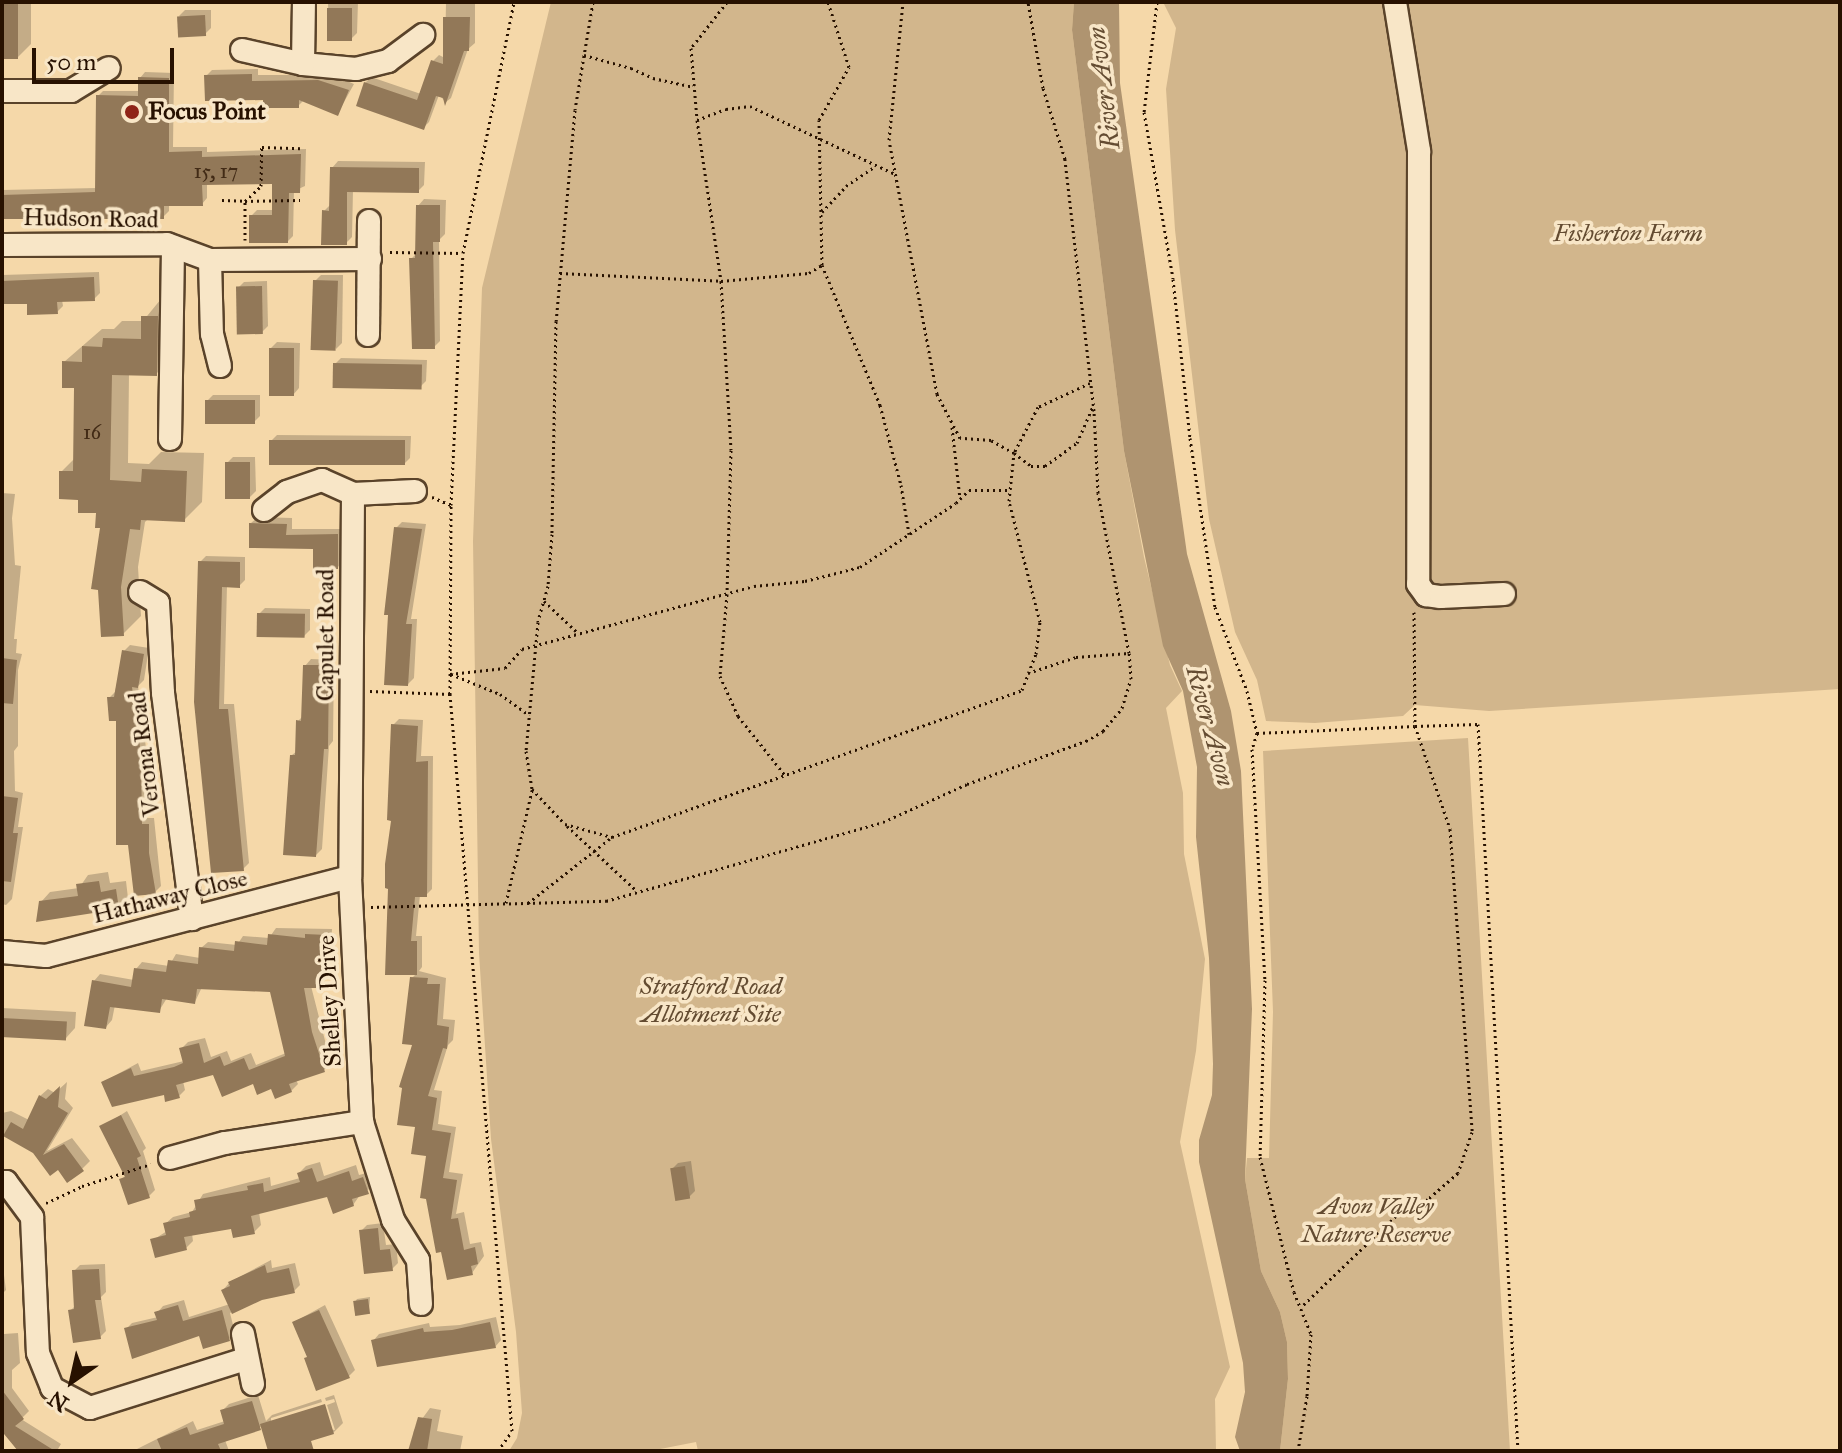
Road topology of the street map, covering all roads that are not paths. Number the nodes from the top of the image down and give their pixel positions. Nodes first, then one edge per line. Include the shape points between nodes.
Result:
1 (304, 2) edge
2 (1395, 2) edge
3 (423, 35) dead end
4 (242, 50) dead end
5 (303, 64) junction
6 (109, 68) dead end
7 (2, 91) edge
8 (369, 221) dead end
9 (2, 245) edge
10 (173, 247) junction
11 (370, 255) junction
12 (210, 260) junction
13 (368, 335) dead end
14 (220, 366) dead end
15 (170, 439) dead end
16 (415, 491) dead end
17 (353, 494) junction
18 (264, 510) dead end
19 (140, 592) dead end
20 (1504, 594) dead end
21 (350, 877) junction
22 (192, 919) junction
23 (2, 952) edge
24 (362, 1122) junction
25 (170, 1158) road end
26 (2, 1182) edge
27 (421, 1304) dead end
28 (243, 1334) dead end
29 (245, 1359) junction
30 (253, 1384) dead end

1 - 5 street
2 - 20 street via 1419,151 1418,584 1426,595 1441,597
3 - 5 street via 375,67
4 - 5 street
6 - 7 street via 71,91
8 - 11 street
9 - 10 street, Hudson Road
10 - 12 street, Hudson Road
10 - 15 street
11 - 12 street, Hudson Road
11 - 13 street
12 - 14 street via 212,334
16 - 17 street
17 - 18 street via 322,480 287,492
17 - 21 street, Capulet Road
19 - 22 street, Verona Road via 158,603 163,693
21 - 22 street, Hathaway Close
21 - 24 street, Shelley Drive
22 - 23 street, Hathaway Close via 46,956
24 - 25 street via 225,1143
24 - 27 street, Shelley Drive via 393,1220 418,1260
26 - 29 street via 32,1217 38,1353 52,1388 90,1408
28 - 29 street
29 - 30 street

